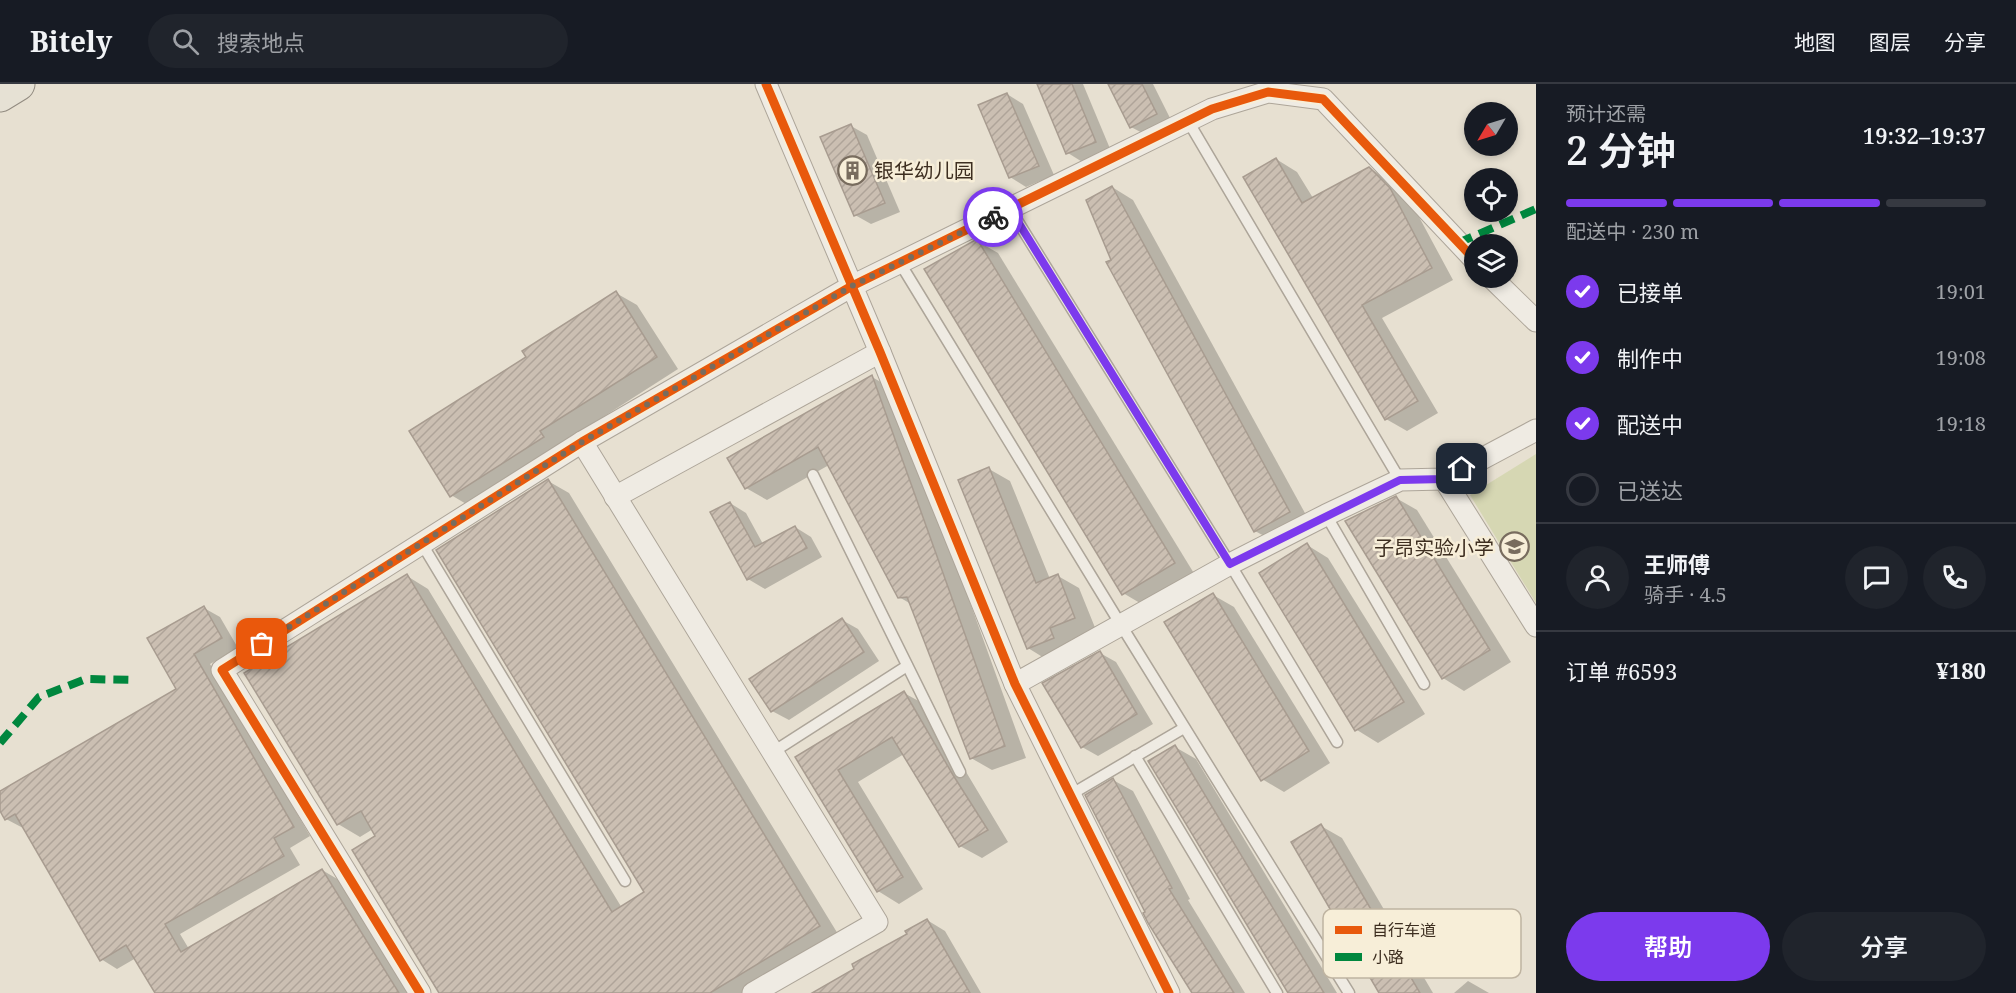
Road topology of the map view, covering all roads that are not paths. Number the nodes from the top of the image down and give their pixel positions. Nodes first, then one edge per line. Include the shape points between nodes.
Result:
1 (18, 84) edge
2 (766, 84) edge
3 (0, 95) edge
4 (1188, 121) junction
5 (1010, 209) junction
6 (1464, 249) edge
7 (900, 263) junction
8 (852, 286) junction
9 (1502, 288) edge
10 (1536, 321) edge
11 (880, 352) junction
12 (1536, 430) edge
13 (582, 442) junction
14 (813, 475) dead end
15 (1444, 479) junction
16 (1400, 480) junction
17 (615, 497) junction
18 (1326, 515) junction
19 (422, 544) junction
20 (1230, 564) junction
21 (1121, 625) junction
22 (1536, 626) edge
23 (907, 666) junction
24 (1015, 684) junction
25 (1424, 684) dead end
26 (1184, 728) junction
27 (1337, 742) dead end
28 (772, 752) junction
29 (1135, 756) junction
30 (960, 772) dead end
31 (1070, 795) junction
32 (625, 881) dead end
33 (1323, 951) edge
34 (1340, 978) edge
35 (420, 993) edge
36 (753, 993) edge
37 (1168, 993) edge
38 (1277, 993) edge
39 (1349, 993) edge

1 - 3 main road
2 - 8 street
4 - 5 street
4 - 6 street via 1212,109 1268,92 1323,99
4 - 16 lane
5 - 7 street
5 - 20 lane
7 - 8 street
7 - 21 lane
8 - 11 street
8 - 13 street
9 - 10 street
11 - 17 street
11 - 24 street
12 - 15 street
13 - 17 street
13 - 19 street
14 - 23 lane
15 - 16 street
15 - 22 street
16 - 18 street
17 - 28 street
18 - 20 street
18 - 25 lane
19 - 32 lane
19 - 35 street via 222,670
20 - 21 street
20 - 27 lane
21 - 24 street
21 - 26 lane
23 - 28 lane
23 - 30 lane
24 - 31 street
26 - 29 lane
26 - 33 lane
28 - 36 street via 877,922
29 - 31 lane
29 - 38 lane
31 - 37 street
34 - 39 lane

